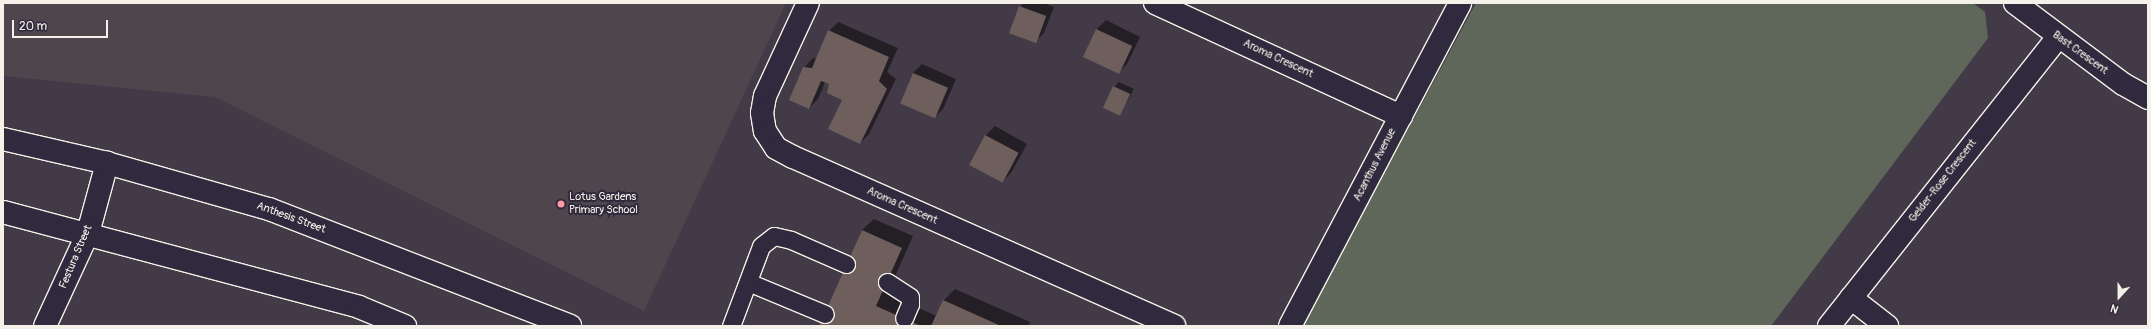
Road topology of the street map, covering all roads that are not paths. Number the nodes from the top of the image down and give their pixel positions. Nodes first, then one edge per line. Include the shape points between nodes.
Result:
1 (808, 3) edge
2 (1155, 3) edge
3 (1460, 3) edge
4 (2015, 3) edge
5 (2058, 37) junction
6 (2148, 98) edge
7 (1400, 116) junction
8 (3, 138) edge
9 (107, 163) junction
10 (3, 212) edge
11 (88, 233) junction
12 (846, 264) dead end
13 (748, 282) junction
14 (887, 282) dead end
15 (1851, 298) junction
16 (825, 314) dead end
17 (904, 318) dead end
18 (45, 326) edge
19 (405, 326) edge
20 (570, 326) edge
21 (731, 326) edge
22 (1174, 326) edge
23 (1290, 326) edge
24 (1829, 326) edge
25 (1887, 326) edge

1 - 22 street, Aroma Crescent via 765,96 762,113 765,131 776,148
2 - 7 street, Aroma Crescent
3 - 7 street, Acanthus Avenue
4 - 5 street, Bast Crescent
5 - 6 street, Bast Crescent
5 - 15 street, Gelder-Rose Crescent
7 - 23 street, Acanthus Avenue
8 - 9 street, Anthesis Street
9 - 11 street, Festura Street
9 - 20 street, Anthesis Street via 269,209
10 - 11 street
11 - 18 street, Festura Street
11 - 19 street via 359,307
12 - 13 lane via 791,240 774,236 762,246
13 - 16 lane
13 - 21 lane
14 - 17 lane via 910,297
15 - 24 street, Gelder-Rose Crescent
15 - 25 street

